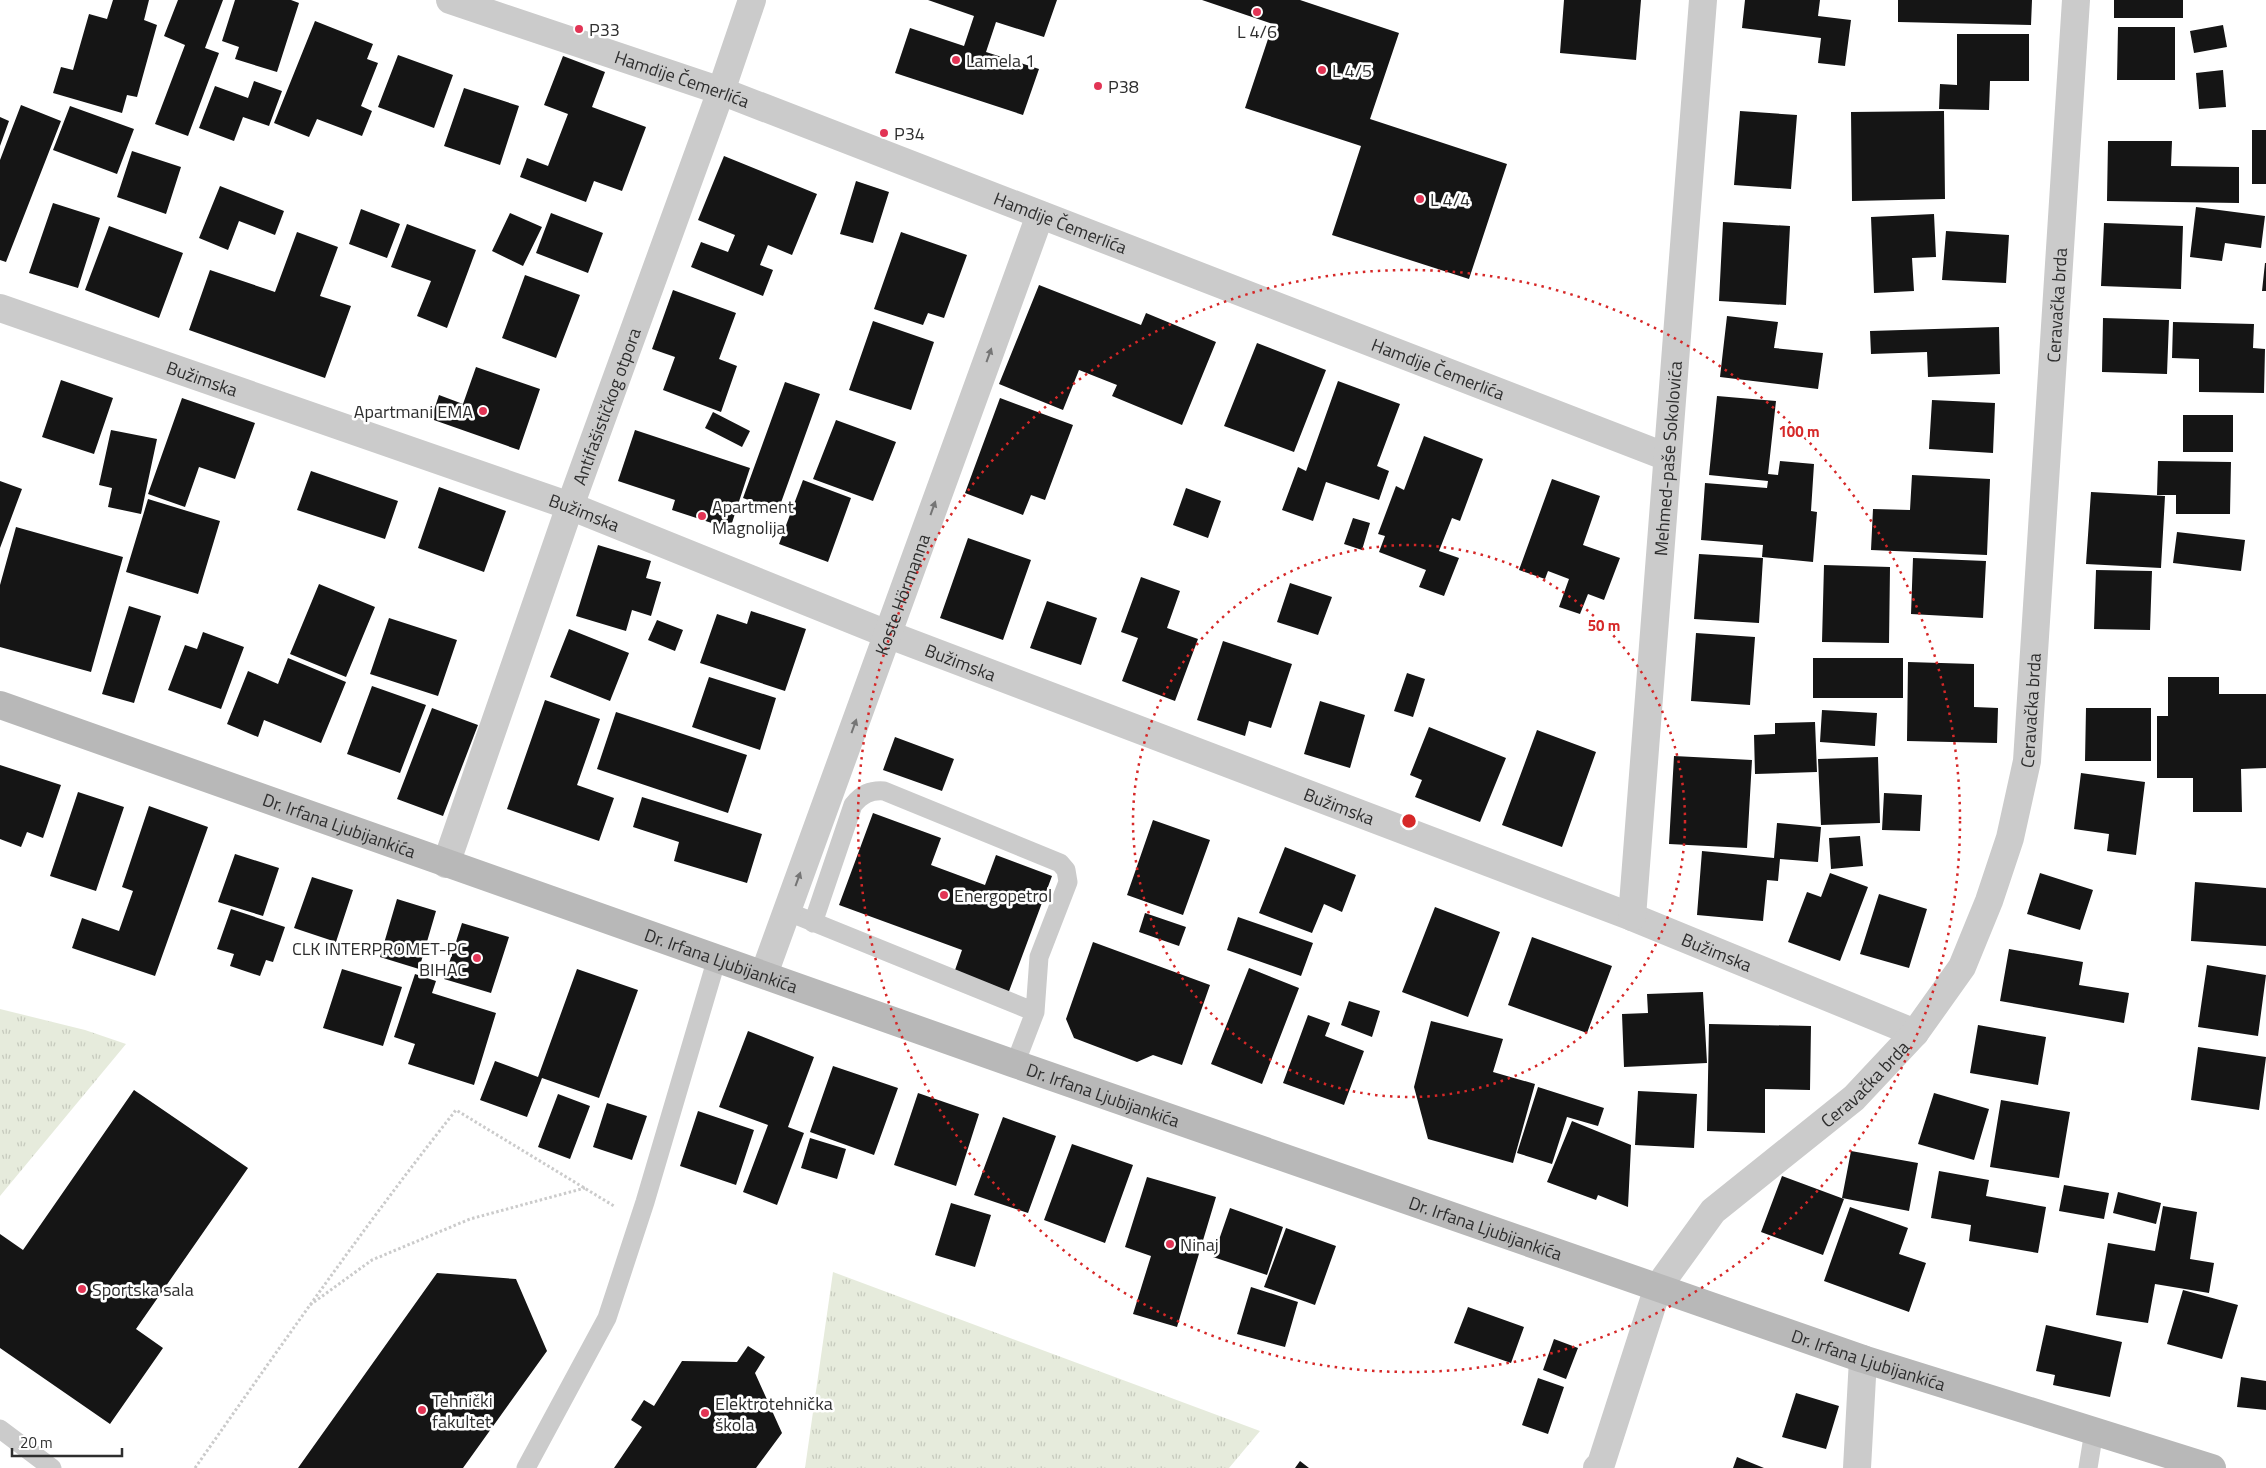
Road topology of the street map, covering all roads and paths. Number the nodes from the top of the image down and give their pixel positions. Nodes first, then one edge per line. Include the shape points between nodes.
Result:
1 (450, 0) edge
2 (752, 0) edge
3 (1703, 0) edge
4 (2076, 0) edge
5 (721, 91) junction
6 (1040, 215) junction
7 (0, 308) edge
8 (1667, 457) junction
9 (570, 506) junction
10 (888, 634) junction
11 (0, 705) edge
12 (446, 864) junction
13 (786, 911) junction
14 (1632, 917) junction
15 (813, 923) junction
16 (717, 958) junction
17 (764, 974) junction
18 (1035, 1012) junction
19 (1915, 1033) junction
20 (1015, 1064) junction
21 (585, 1188) junction
22 (638, 1221) junction
23 (1658, 1287) junction
24 (307, 1307) junction
25 (1863, 1359) junction
26 (0, 1429) edge
27 (2094, 1431) junction
28 (52, 1468) edge
29 (195, 1468) edge
30 (526, 1468) edge
31 (1597, 1468) edge
32 (1857, 1468) edge
33 (2088, 1468) edge
34 (2212, 1468) edge

1 - 5 street, Hamdije Čemerlića
2 - 5 street, Antifašističkog otpora
3 - 8 street, Mehmed-paše Sokolovića
4 - 19 street, Ceravačka brda via 2027,761 2010,838 1962,968
5 - 6 street, Hamdije Čemerlića
5 - 9 street, Antifašističkog otpora
6 - 8 street, Hamdije Čemerlića
10 -> 6 street, Koste Hörmanna
7 - 9 street, Bužimska
8 - 14 street, Mehmed-paše Sokolovića
9 - 10 street, Bužimska
9 - 12 street, Antifašističkog otpora
13 -> 10 street, Koste Hörmanna
10 - 14 street, Bužimska
11 - 12 main road, Dr. Irfana Ljubijankića
12 - 16 main road, Dr. Irfana Ljubijankića
13 - 15 lane
13 - 17 street, Koste Hörmanna
14 - 19 street, Bužimska
15 - 18 lane
15 - 18 lane via 853,805 866,793 884,791 1060,863 1066,870 1066,889 1040,957
16 - 17 main road, Dr. Irfana Ljubijankića
16 - 22 lane
17 - 20 main road, Dr. Irfana Ljubijankića
18 - 20 lane
19 - 23 street, Ceravačka brda via 1854,1098 1713,1210
20 - 23 main road, Dr. Irfana Ljubijankića
21 - 22 path
21 - 24 path via 470,1219 372,1260
21 - 24 path via 456,1110 388,1195
22 - 30 lane via 607,1318
23 - 25 main road, Dr. Irfana Ljubijankića
23 - 31 street, Ceravačka brda via 1601,1464
24 - 29 path
25 - 27 main road, Dr. Irfana Ljubijankića
25 - 32 street
26 - 28 lane
27 - 33 lane
27 - 34 main road, Dr. Irfana Ljubijankića

